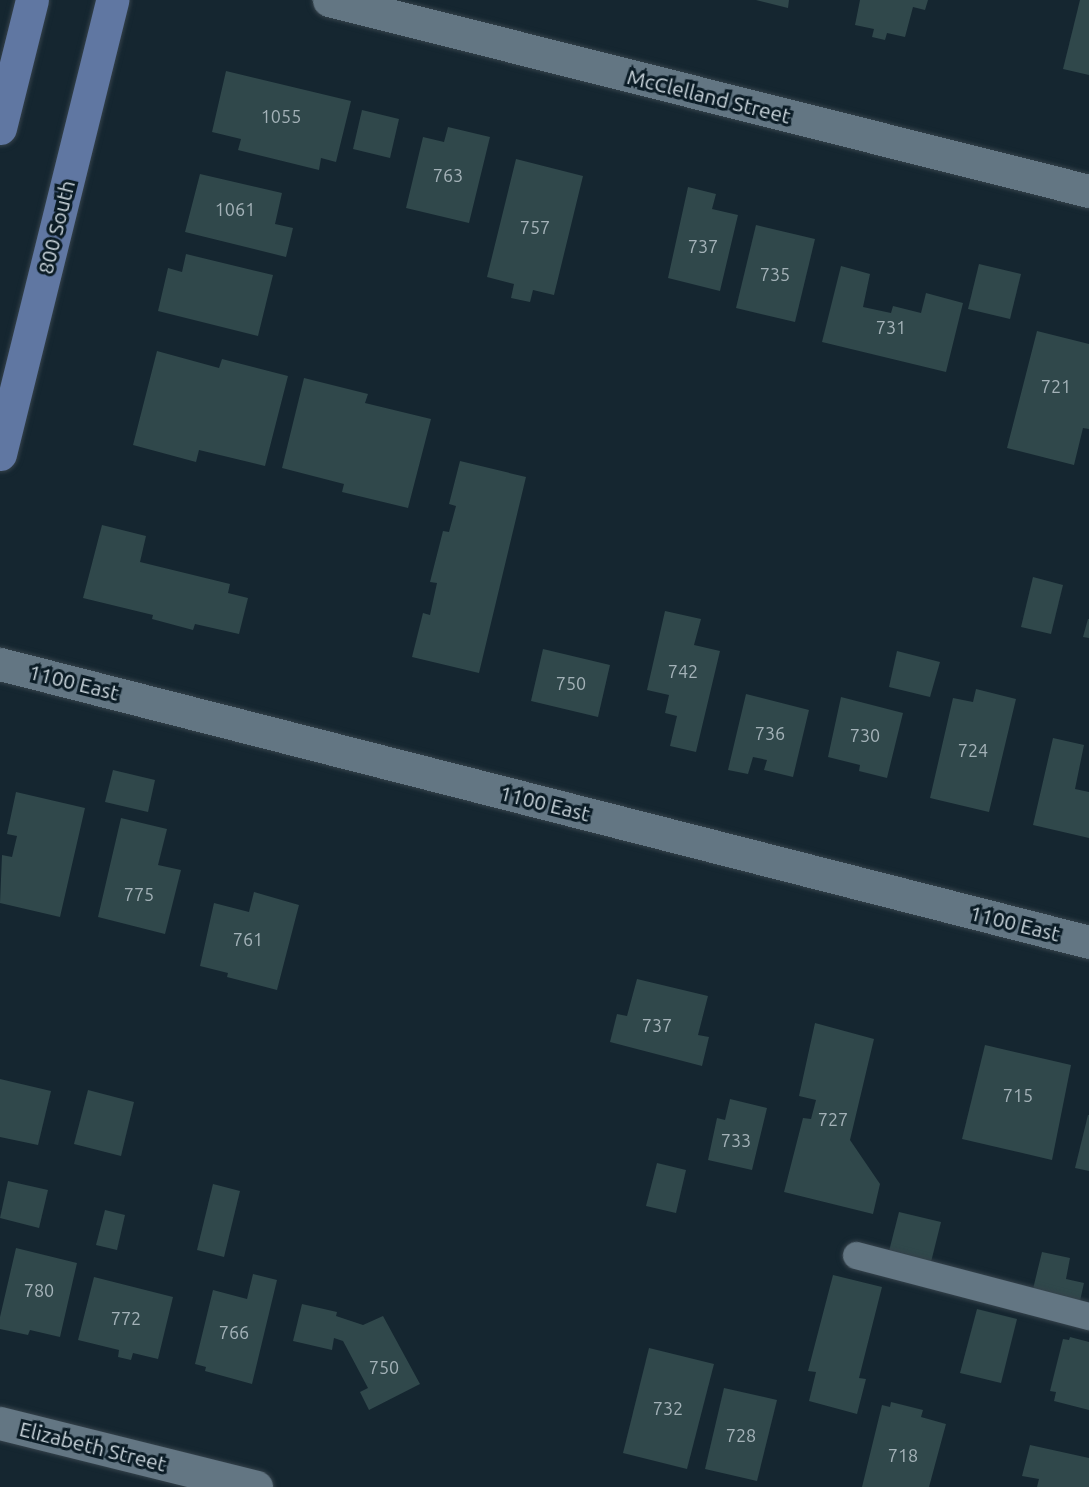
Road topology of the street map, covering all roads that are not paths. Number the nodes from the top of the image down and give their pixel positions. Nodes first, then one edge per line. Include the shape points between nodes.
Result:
1 (32, 0) edge
2 (112, 0) edge
3 (329, 0) edge
4 (0, 128) edge
5 (1089, 191) edge
6 (0, 454) edge
7 (0, 664) edge
8 (1089, 942) edge
9 (856, 1255) dead end
10 (1089, 1316) edge
11 (0, 1423) edge
12 (256, 1487) edge

1 - 4 main road
2 - 6 main road, 800 South
3 - 5 street, McClelland Street
7 - 8 street, 1100 East
9 - 10 lane
11 - 12 street, Elizabeth Street

